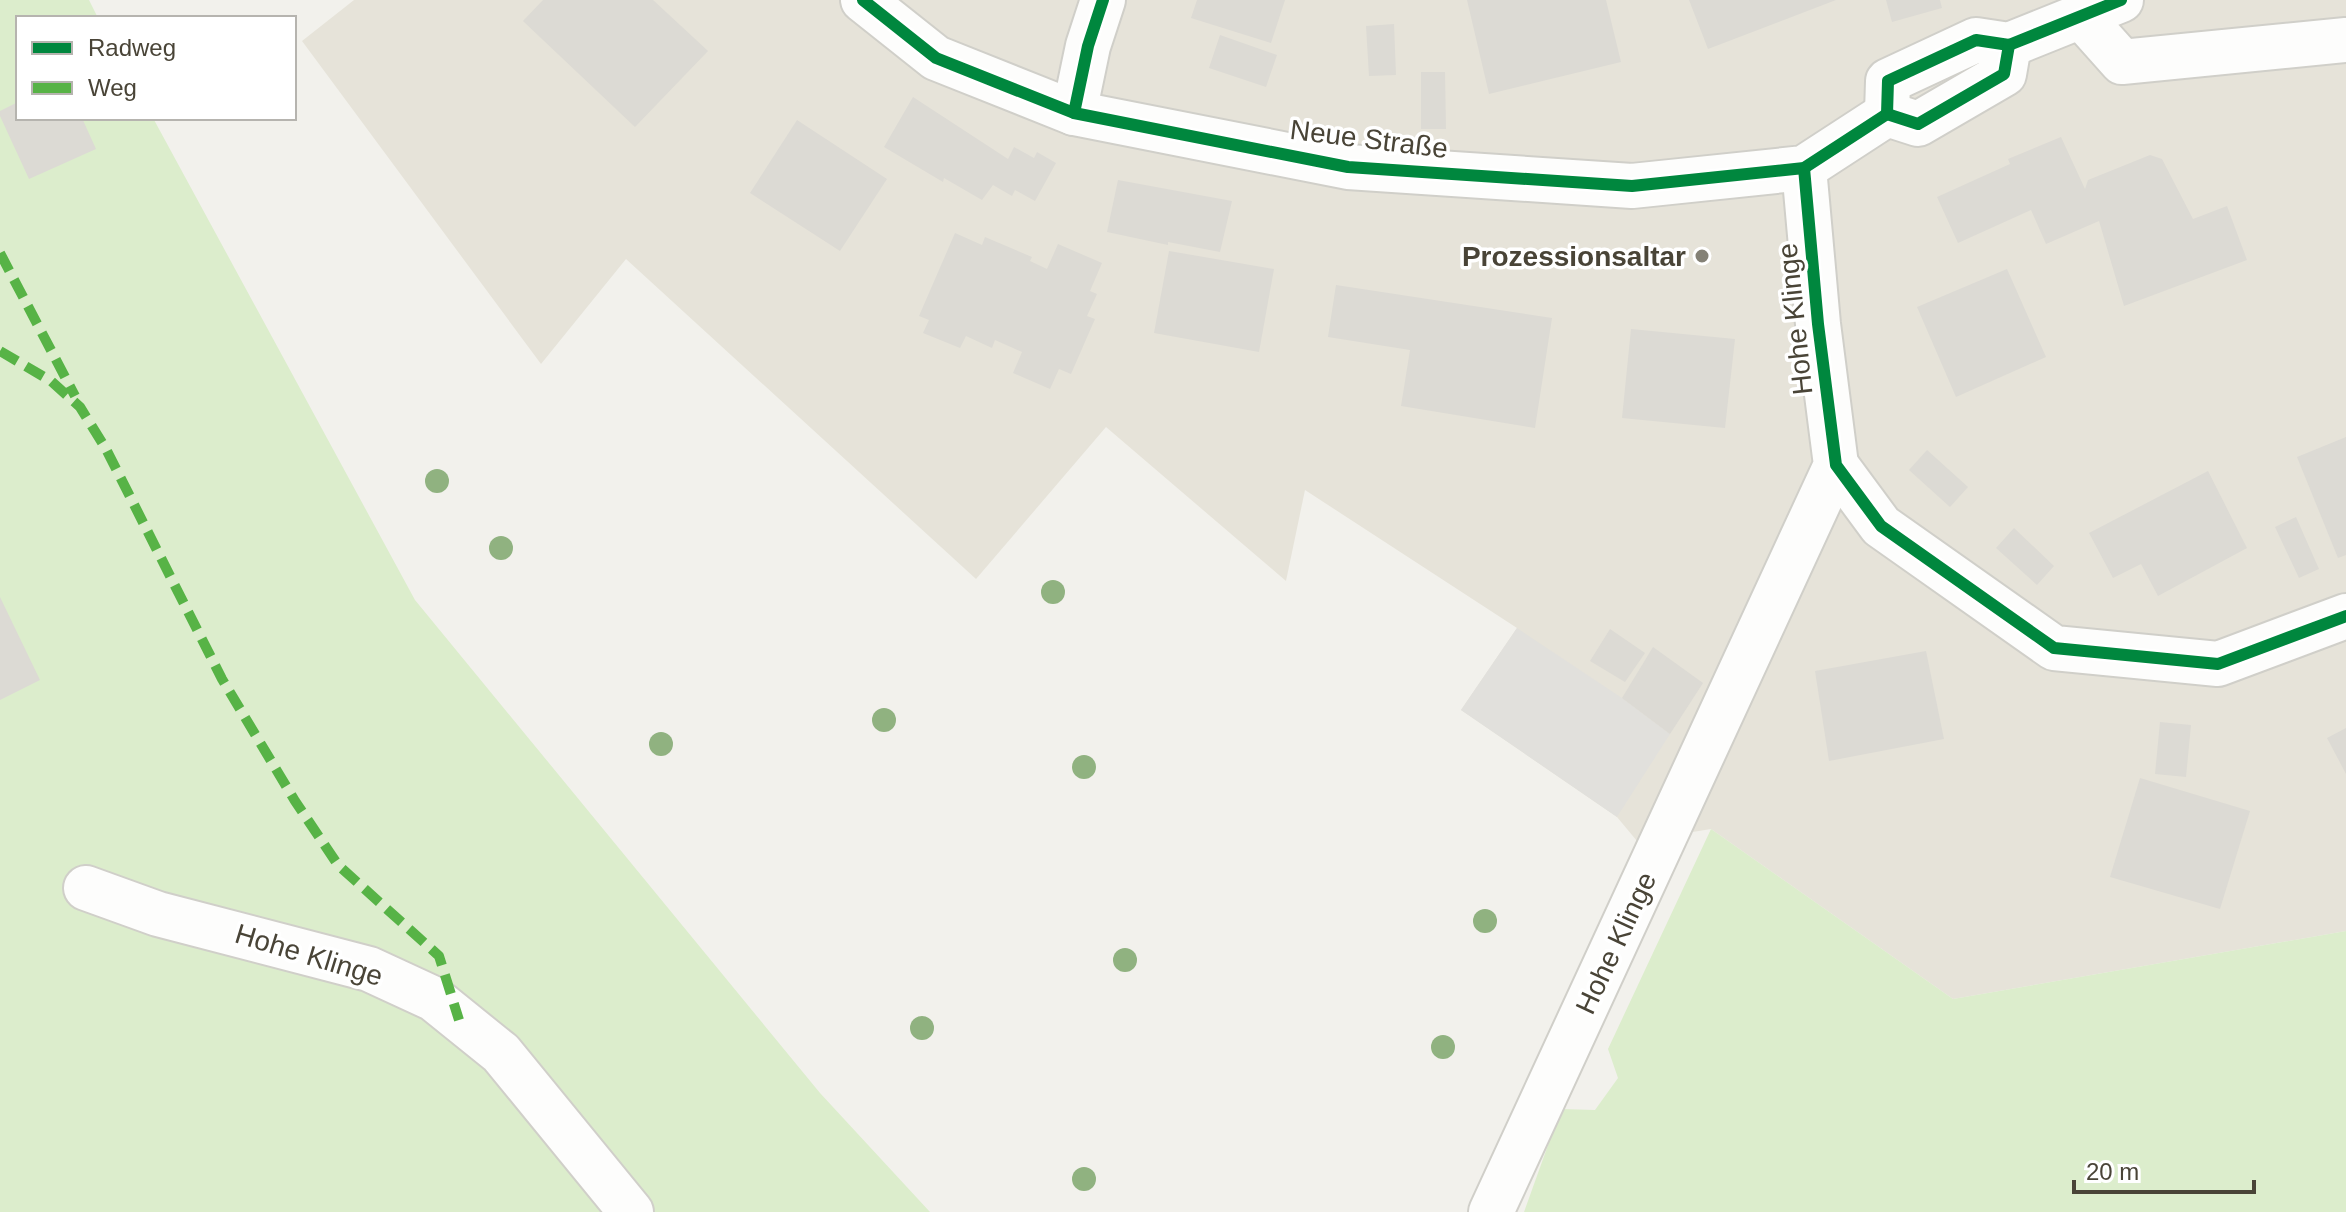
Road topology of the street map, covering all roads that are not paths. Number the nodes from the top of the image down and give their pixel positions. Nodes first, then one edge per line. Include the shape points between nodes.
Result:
1 (863, 0) edge
2 (1103, 0) edge
3 (2121, 0) edge
4 (2081, 16) junction
5 (2346, 40) edge
6 (1074, 113) junction
7 (1804, 168) junction
8 (1836, 465) junction
9 (2346, 616) edge
10 (86, 888) dead end
11 (631, 1212) edge
12 (1491, 1212) edge

1 - 6 street, Neue Straße via 936,58
2 - 6 street
3 - 4 street, Neue Straße
4 - 5 street via 2122,62
4 - 7 street, Neue Straße via 2009,45 2004,74 1918,124 1887,114
6 - 7 street, Neue Straße via 1364,168 1632,186
7 - 8 street, Hohe Klinge
8 - 9 street via 1881,526 2054,648 2218,664
8 - 12 street, Hohe Klinge
10 - 11 street, Hohe Klinge via 158,914 369,969 434,999 501,1053

